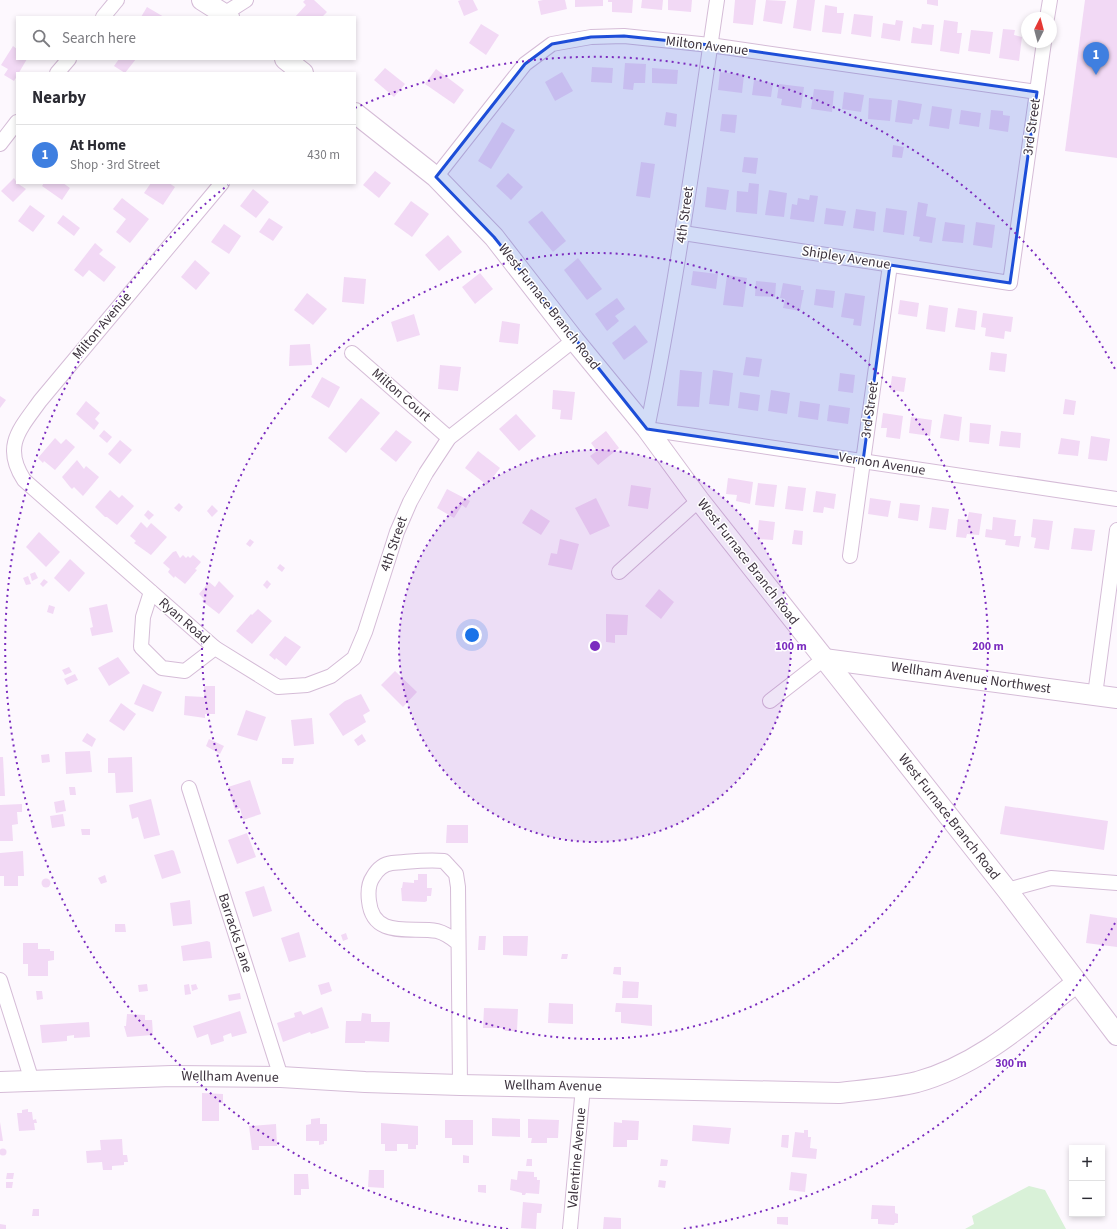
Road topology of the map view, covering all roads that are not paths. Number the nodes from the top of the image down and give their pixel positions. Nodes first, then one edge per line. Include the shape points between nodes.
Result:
1 (117, 0) edge
2 (202, 0) edge
3 (246, 0) edge
4 (717, 0) edge
5 (1050, 0) edge
6 (1048, 12) edge
7 (226, 15) edge
8 (104, 16) edge
9 (710, 45) junction
10 (1043, 48) edge
11 (67, 60) edge
12 (286, 60) edge
13 (58, 72) edge
14 (302, 72) edge
15 (1037, 92) junction
16 (356, 115) edge
17 (16, 123) edge
18 (4, 139) edge
19 (436, 177) junction
20 (221, 184) edge
21 (683, 233) junction
22 (890, 265) junction
23 (1010, 283) joint
24 (574, 340) junction
25 (352, 353) dead end
26 (647, 429) junction
27 (449, 438) junction
28 (863, 461) junction
29 (24, 480) joint
30 (699, 500) junction
31 (1117, 500) edge
32 (1117, 530) edge
33 (850, 556) dead end
34 (619, 572) dead end
35 (151, 592) junction
36 (215, 648) junction
37 (824, 659) junction
38 (1095, 695) junction
39 (1117, 698) edge
40 (770, 701) dead end
41 (189, 788) dead end
42 (1117, 883) edge
43 (1007, 890) junction
44 (458, 943) junction
45 (0, 980) edge
46 (1076, 983) junction
47 (1117, 1035) edge
48 (281, 1077) junction
49 (32, 1081) junction
50 (0, 1082) edge
51 (460, 1085) junction
52 (583, 1087) junction
53 (570, 1229) edge

1 - 8 street
2 - 7 street
3 - 7 street
4 - 9 street, 4th Street
5 - 6 street
9 - 15 street, Milton Avenue
9 - 19 street, Milton Avenue via 624,36 590,37 552,44 525,64
9 - 21 street, 4th Street
10 - 15 street, 3rd Street
11 - 13 street
12 - 14 street
15 - 23 street, 3rd Street
16 - 19 street, West Furnace Branch Road
17 - 18 street
19 - 24 street, West Furnace Branch Road via 494,237
20 - 29 street, Milton Avenue via 45,395 19,431 14,445 13,460
21 - 22 street, Shipley Avenue
21 - 26 street, 4th Street
22 - 23 street, Shipley Avenue
22 - 28 street, 3rd Street
24 - 26 street, West Furnace Branch Road
24 - 27 street, 4th Street
25 - 27 street, Milton Court
26 - 28 street, Vernon Avenue
26 - 30 street, West Furnace Branch Road
27 - 36 street, 4th Street via 426,473 397,532 365,632 354,658 331,676 307,685 278,687
28 - 31 street, Vernon Avenue
28 - 33 street, 3rd Street
29 - 35 street, Ryan Road
30 - 34 street
30 - 37 street, West Furnace Branch Road
32 - 38 street
35 - 36 street, Ryan Road
35 - 36 street, Ryan Road via 143,617 141,647 162,668 185,671
37 - 38 street, Wellham Avenue Northwest
37 - 40 street
37 - 43 street, West Furnace Branch Road
38 - 39 street, Wellham Avenue Northwest
41 - 48 street, Barracks Lane
42 - 43 street via 1051,878
43 - 46 street, West Furnace Branch Road
44 - 44 street via 456,874 444,861 387,864 380,868 372,878 367,892 374,916 395,930 436,931 444,933
44 - 51 street
45 - 49 street
46 - 47 street, West Furnace Branch Road
46 - 52 street, Wellham Avenue via 974,1059 917,1082 839,1093
48 - 49 street, Wellham Avenue via 172,1076
48 - 51 street, Wellham Avenue
49 - 50 street, Wellham Avenue
51 - 52 street, Wellham Avenue
52 - 53 street, Valentine Avenue

